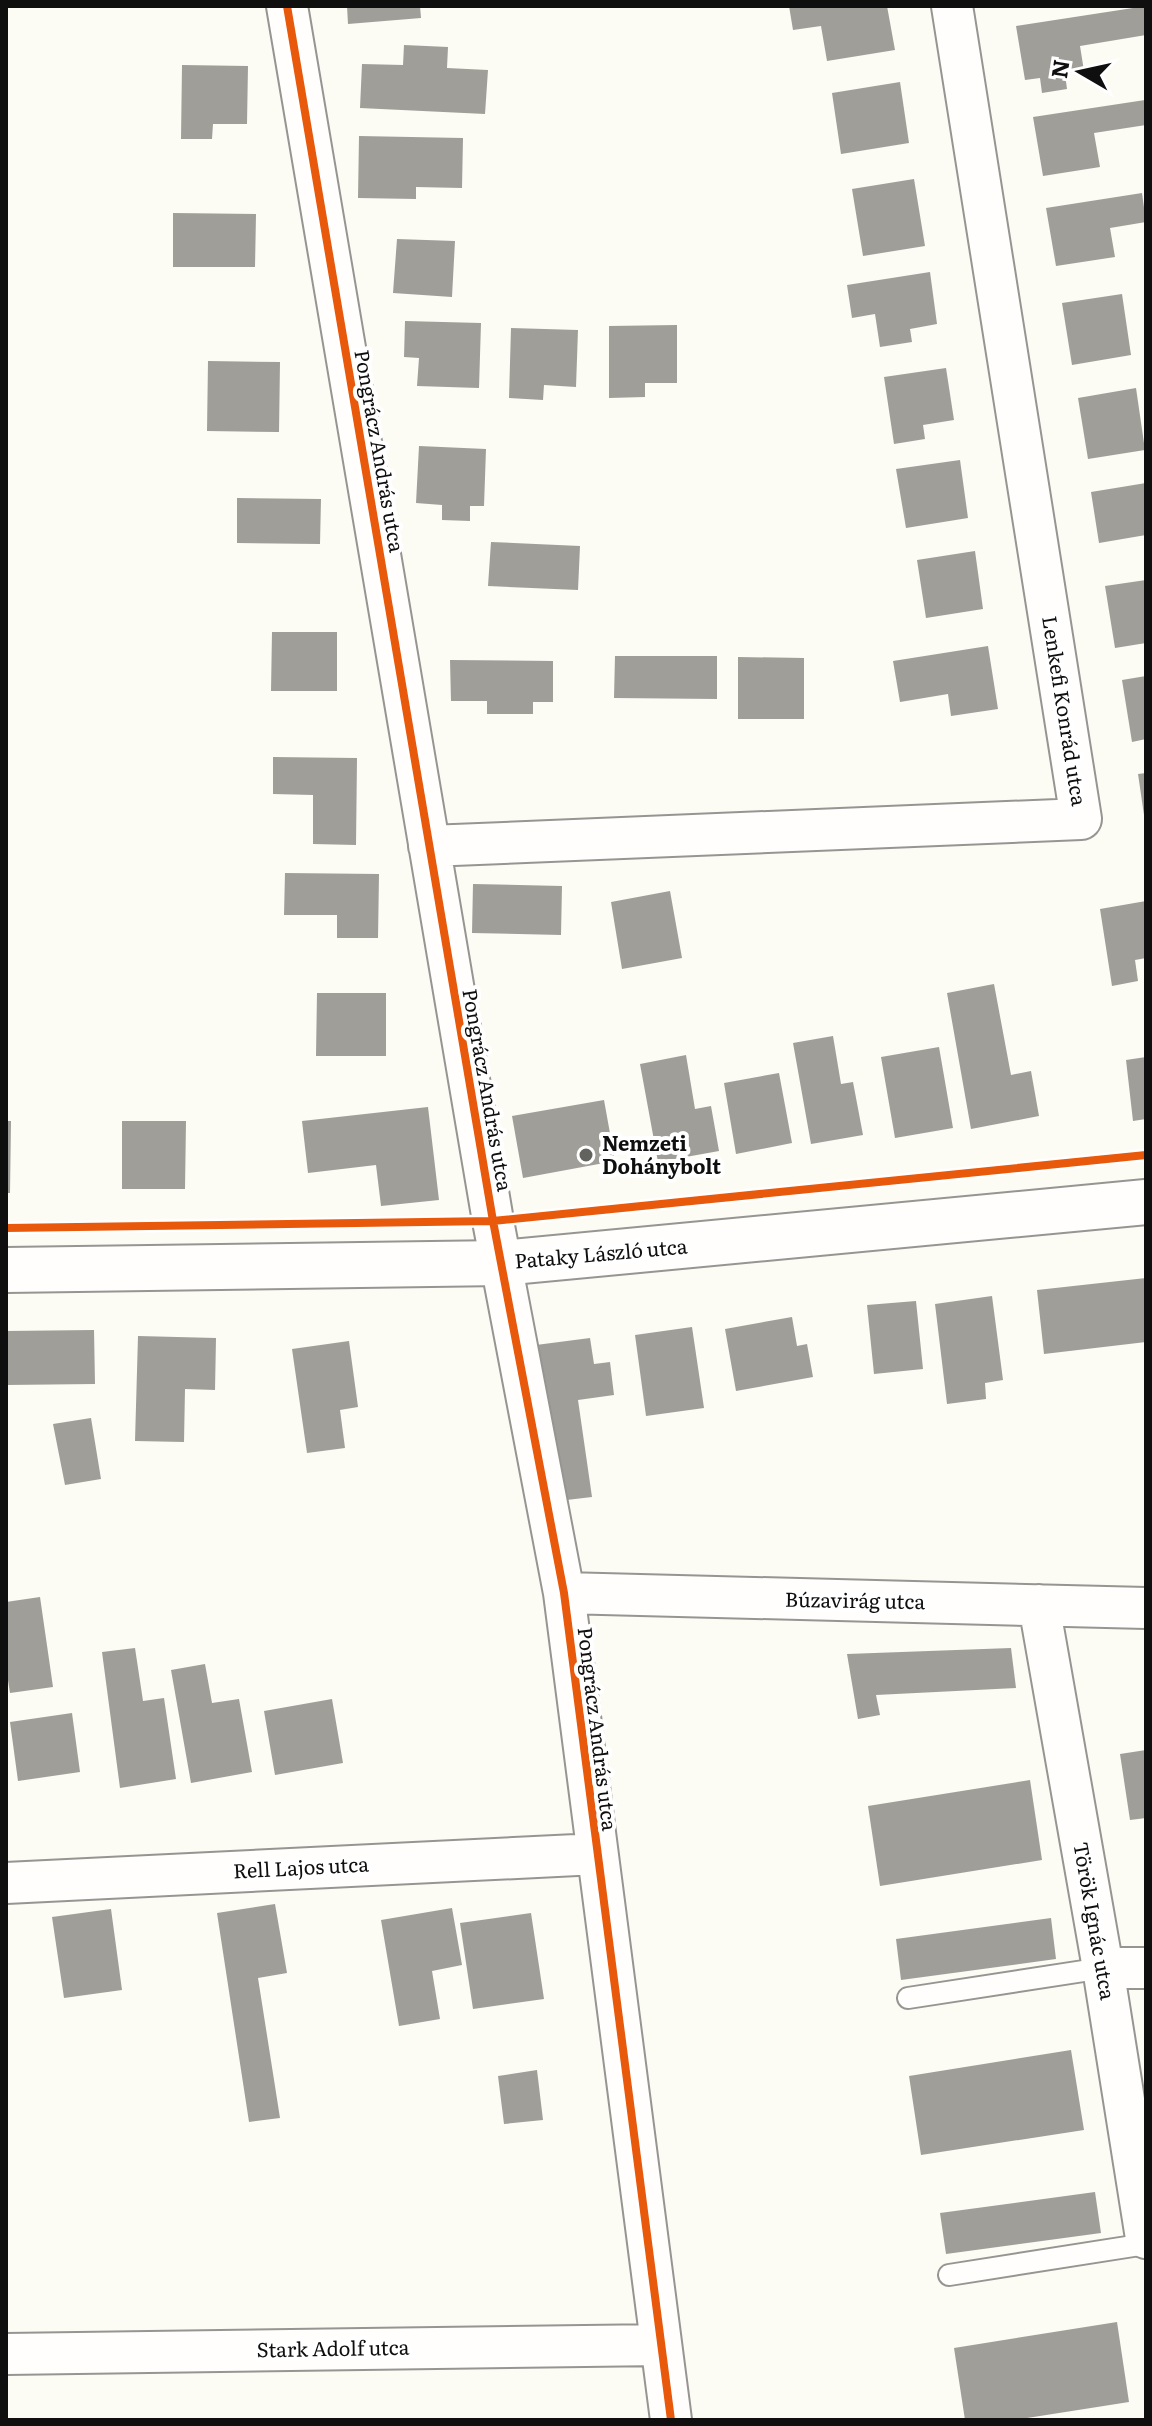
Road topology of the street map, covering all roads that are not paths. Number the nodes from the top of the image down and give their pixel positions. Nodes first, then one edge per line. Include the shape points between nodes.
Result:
1 (287, 6) edge
2 (952, 6) edge
3 (429, 846) junction
4 (1146, 1202) edge
5 (502, 1263) junction
6 (6, 1270) edge
7 (564, 1593) junction
8 (1039, 1605) junction
9 (1146, 1608) edge
10 (597, 1854) junction
11 (6, 1883) edge
12 (1103, 1968) junction
13 (1146, 1968) edge
14 (908, 1998) dead end
15 (1146, 2238) edge
16 (1146, 2244) edge
17 (949, 2275) dead end
18 (661, 2345) junction
19 (6, 2354) edge
20 (671, 2420) edge

1 - 3 street, Pongrácz András utca
2 - 3 street, Lenkefi Konrád utca via 1081,819
3 - 5 street, Pongrácz András utca
4 - 5 street, Pataky László utca
5 - 6 street, Pataky László utca
5 - 7 street, Pongrácz András utca
7 - 8 street, Búzavirág utca
7 - 10 street, Pongrácz András utca
8 - 9 street, Búzavirág utca
8 - 12 street, Török Ignác utca
10 - 11 street, Rell Lajos utca
10 - 18 street, Pongrácz András utca
12 - 13 street
12 - 14 lane
12 - 15 street, Török Ignác utca
16 - 17 lane
18 - 19 street, Stark Adolf utca
18 - 20 street, Pongrácz András utca

